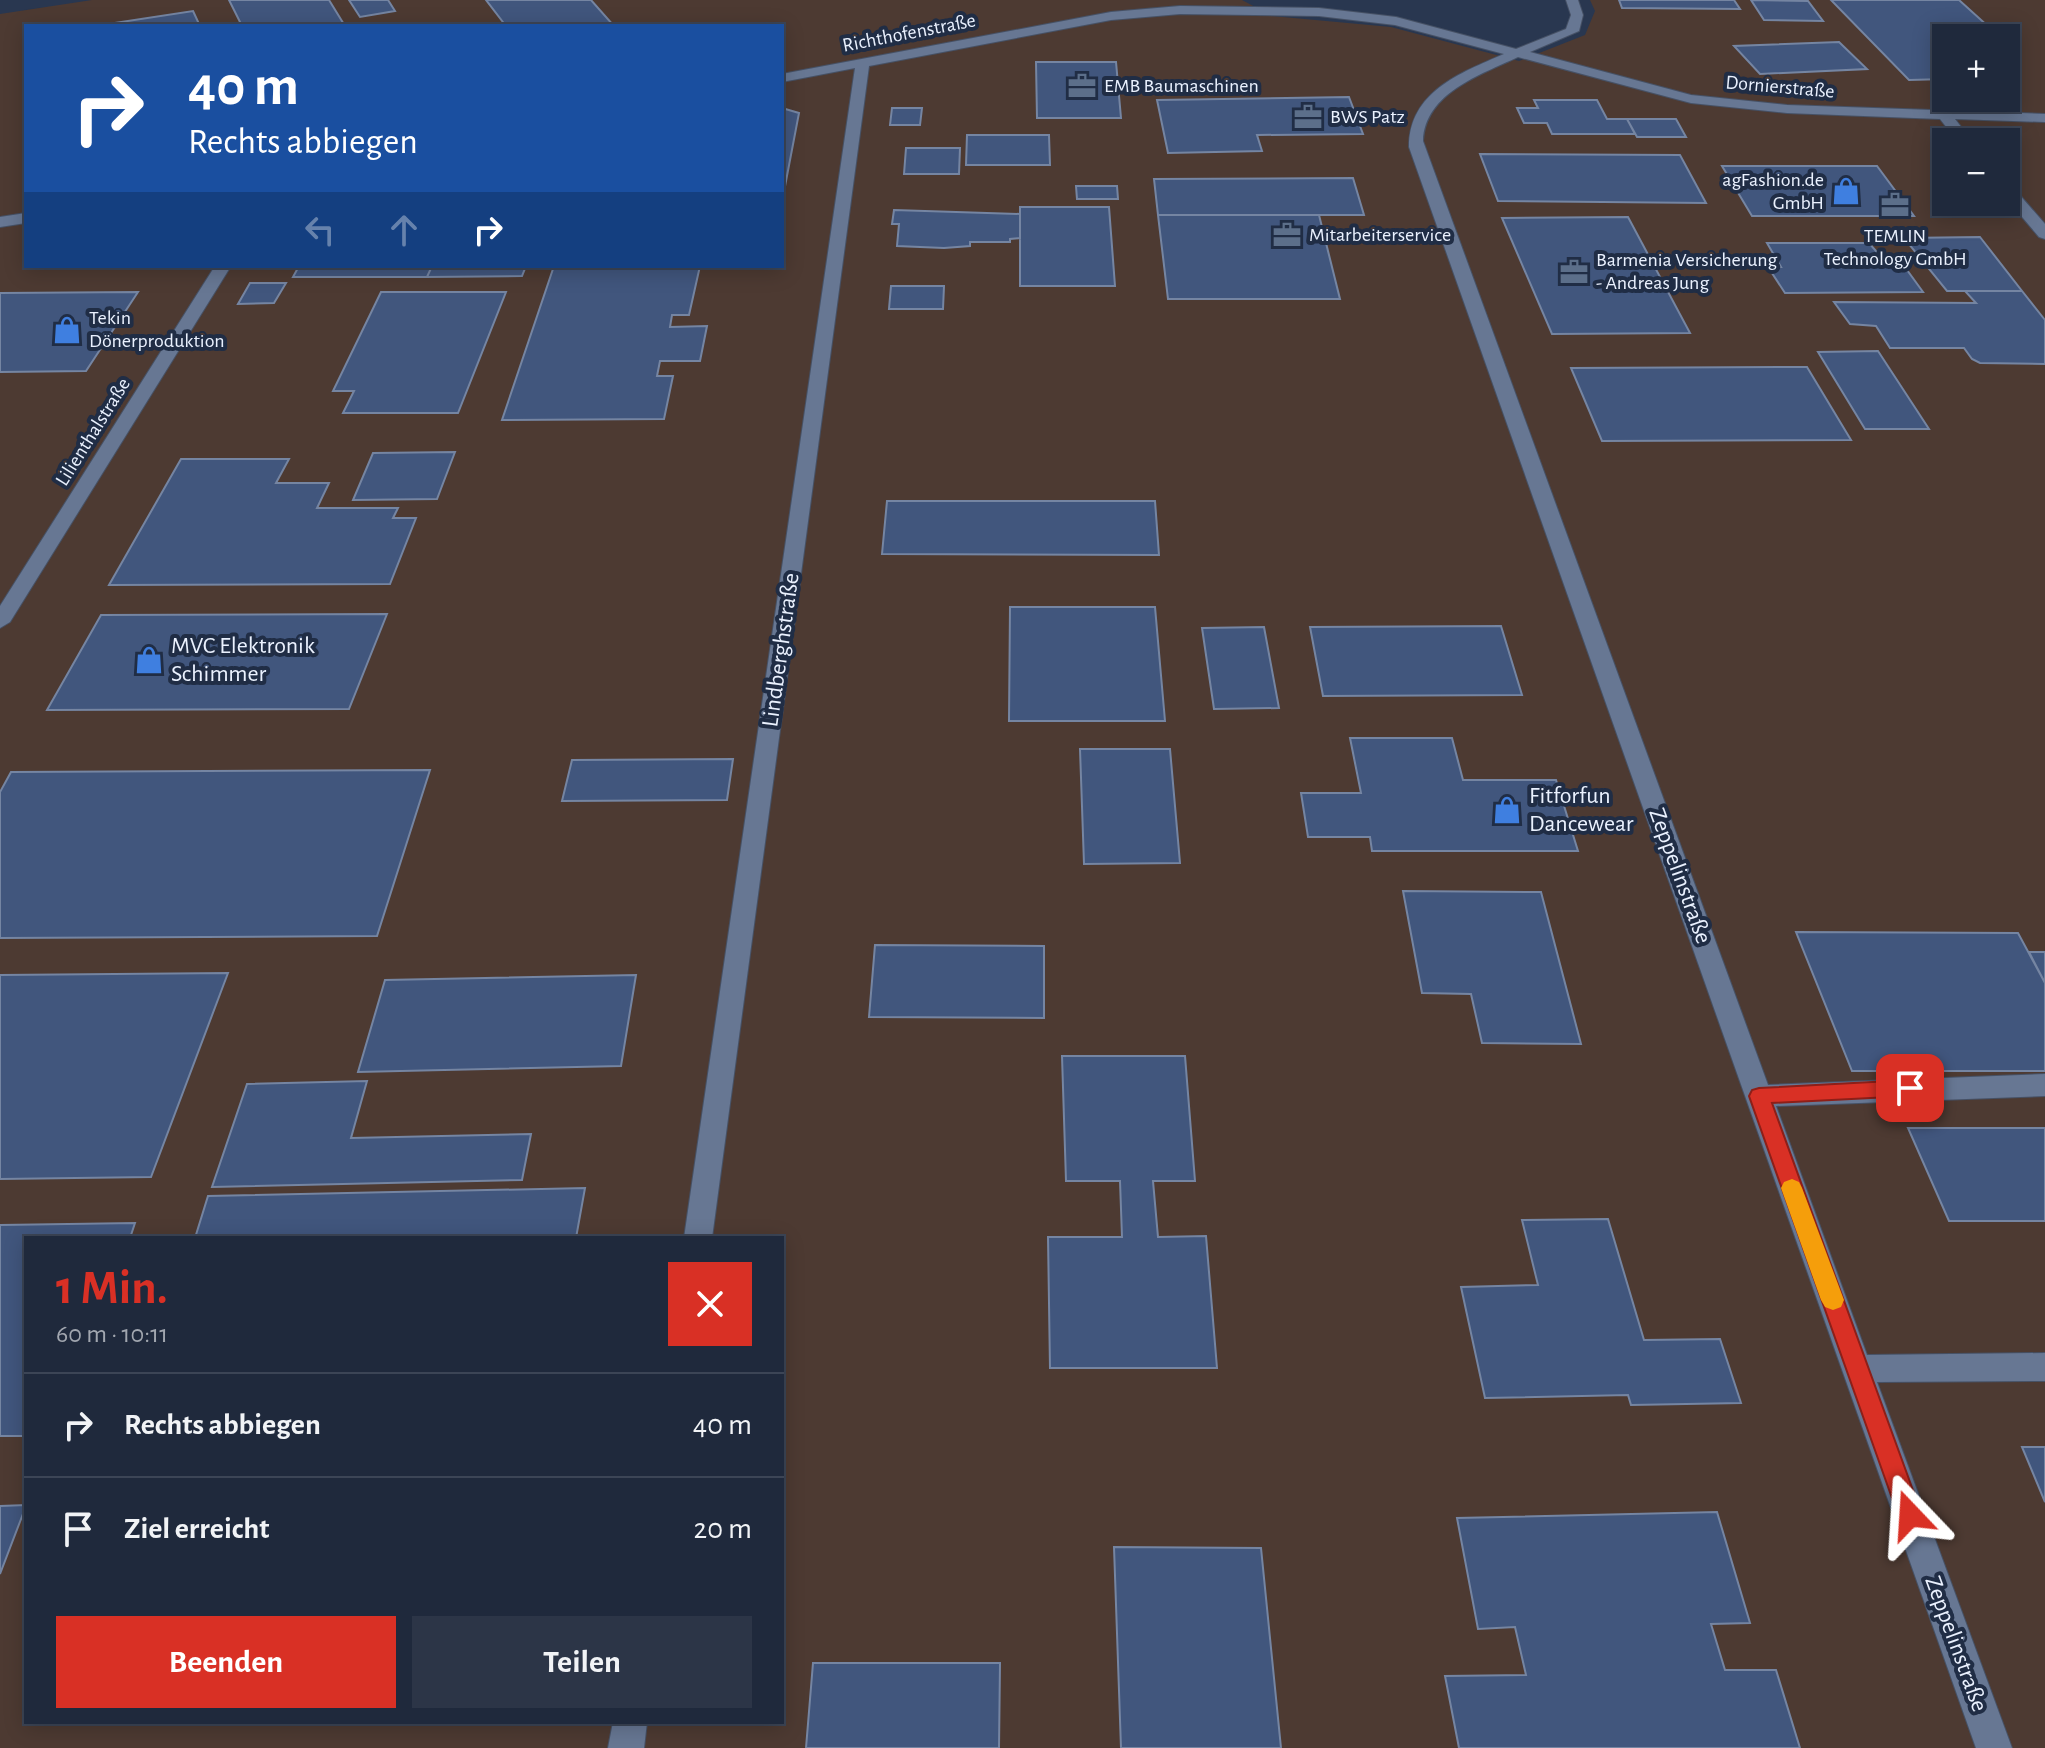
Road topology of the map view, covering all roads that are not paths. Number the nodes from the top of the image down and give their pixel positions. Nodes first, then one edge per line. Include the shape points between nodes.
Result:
1 (1572, 0) edge
2 (1518, 51) junction
3 (863, 62) junction
4 (784, 78) edge
5 (1945, 116) junction
6 (2045, 118) edge
7 (1955, 128) edge
8 (2020, 205) edge
9 (24, 218) edge
10 (0, 222) edge
11 (2045, 234) edge
12 (222, 268) edge
13 (0, 622) edge
14 (2045, 1085) edge
15 (1759, 1096) junction
16 (698, 1236) edge
17 (2045, 1367) edge
18 (1858, 1369) junction
19 (630, 1724) edge
20 (626, 1748) edge
21 (1994, 1748) edge

1 - 2 street, Zeppelinstraße via 1577,15 1572,31
2 - 3 street, Richthofenstraße via 1396,21 1319,12 1180,10 1111,16
2 - 5 street, Dornierstraße via 1691,99
2 - 15 street, Zeppelinstraße via 1427,105 1416,124 1416,147
3 - 4 street, Richthofenstraße
3 - 16 street, Lindberghstraße
5 - 6 street, Dornierstraße
5 - 7 street
8 - 11 street
9 - 10 street
12 - 13 street, Lilienthalstraße
14 - 15 street
15 - 18 street, Zeppelinstraße
17 - 18 street
18 - 21 street, Zeppelinstraße
19 - 20 street

